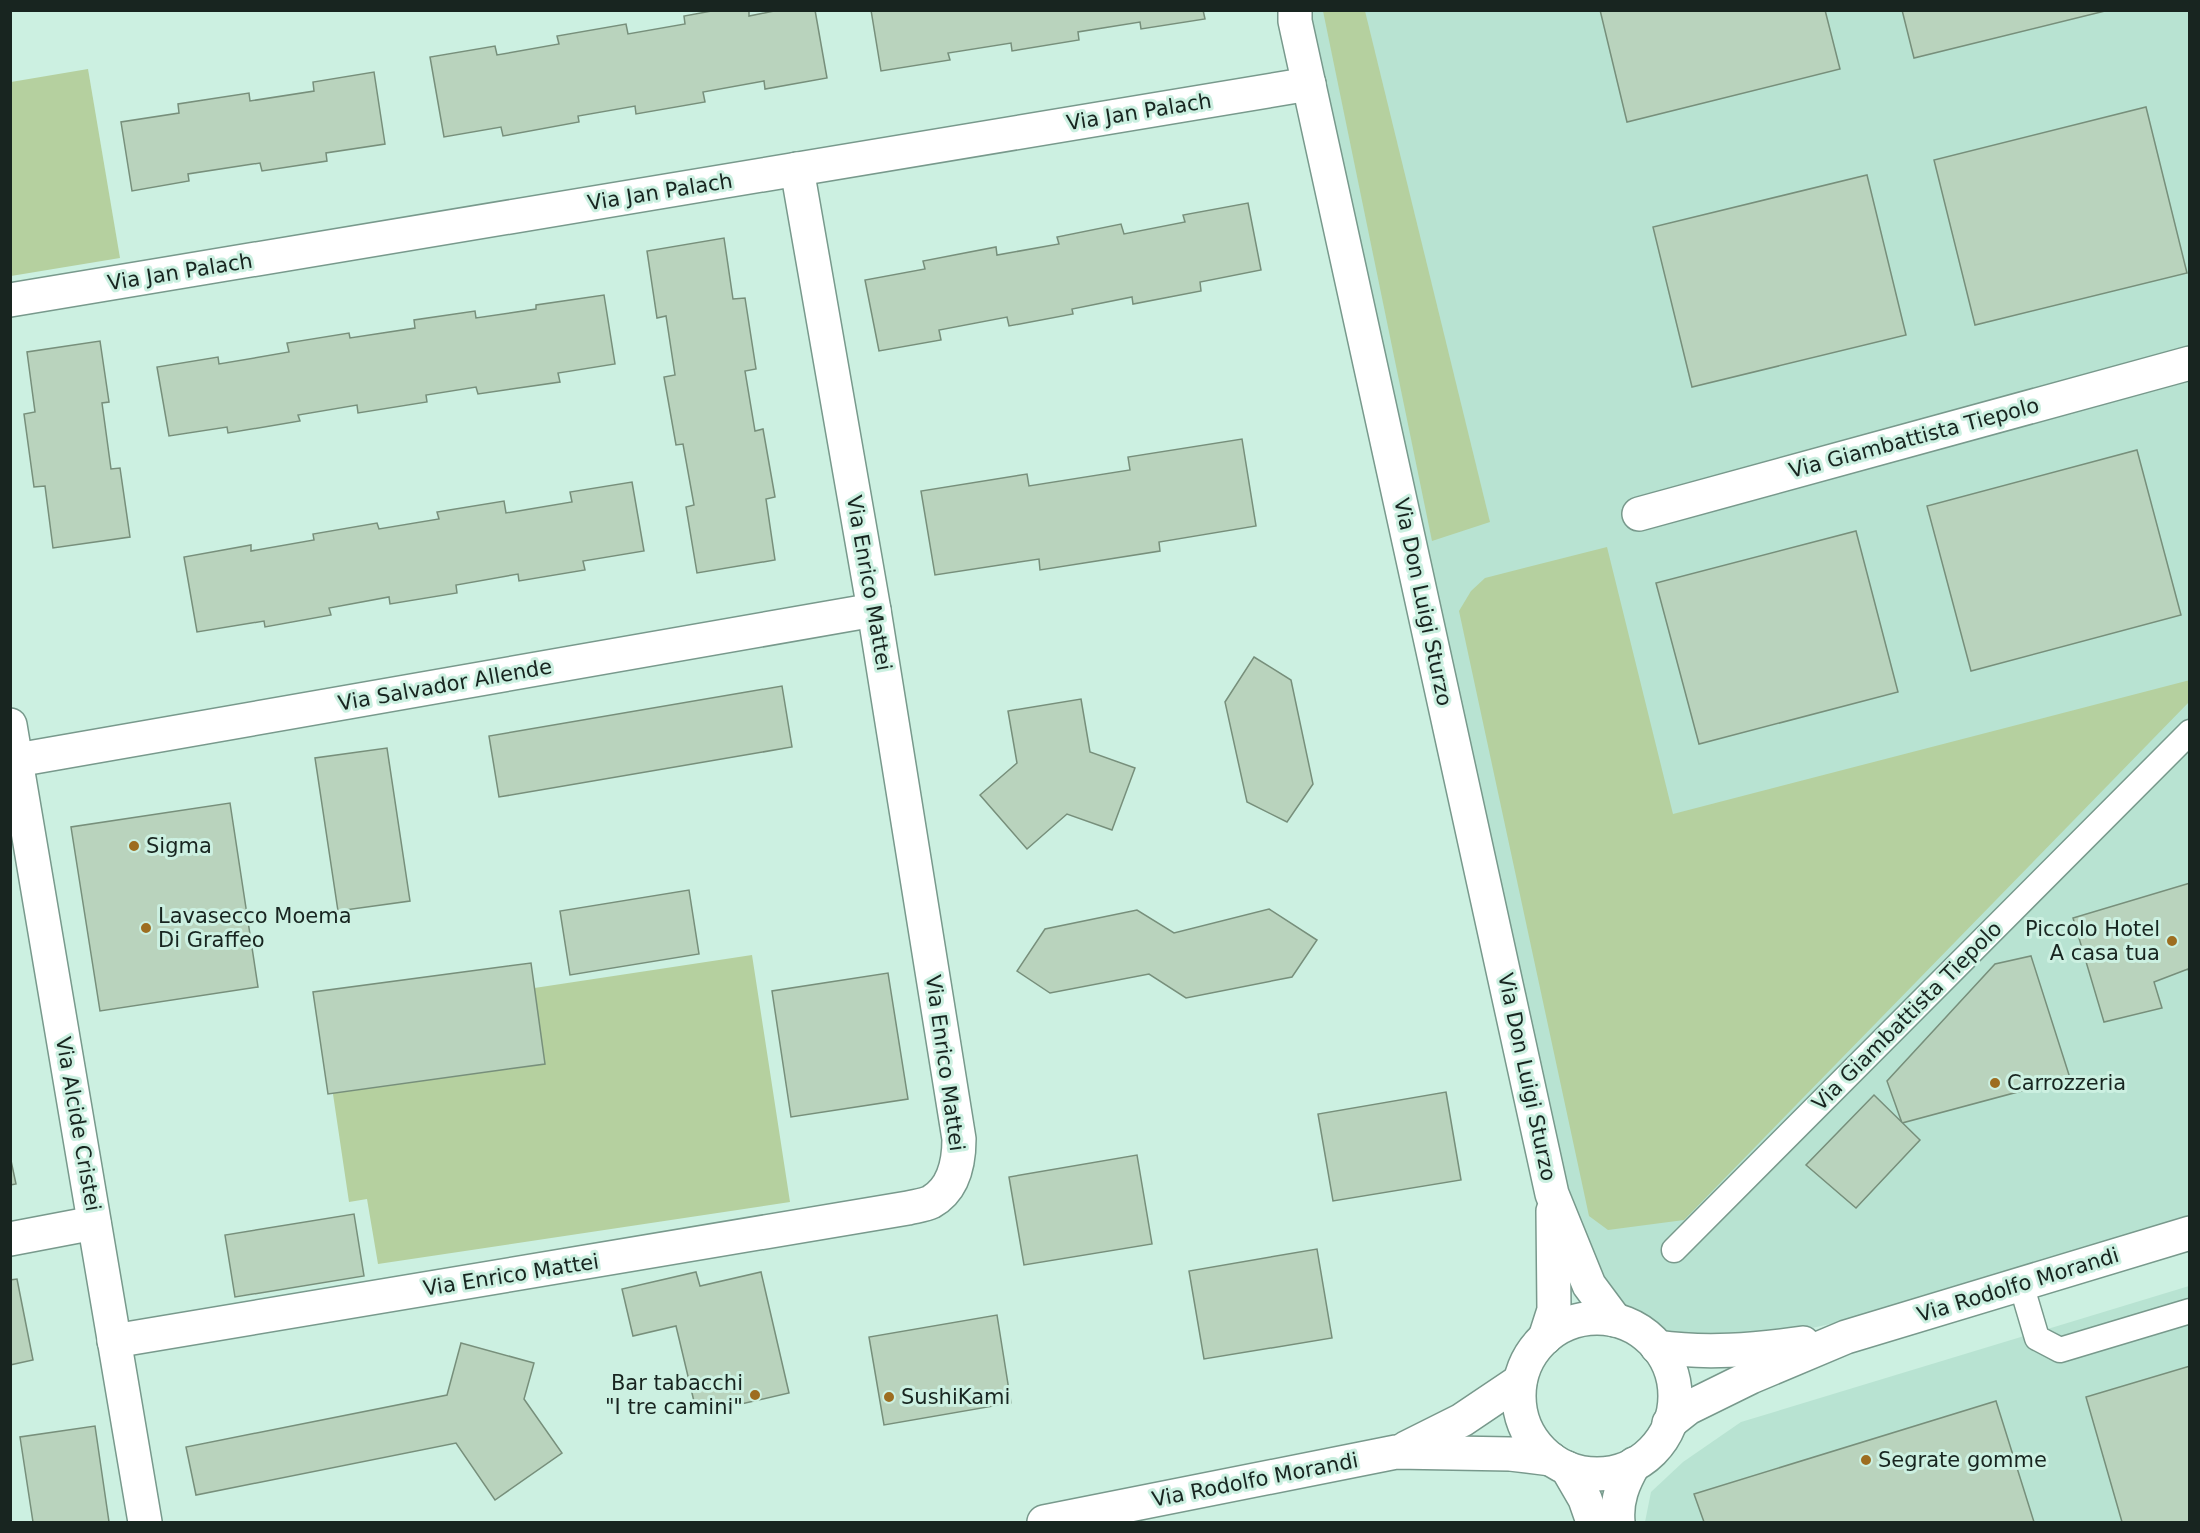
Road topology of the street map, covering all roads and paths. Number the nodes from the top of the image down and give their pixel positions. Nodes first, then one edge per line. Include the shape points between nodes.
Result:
1 (1295, 10) edge
2 (1309, 84) junction
3 (797, 169) junction
4 (10, 300) edge
5 (2190, 363) edge
6 (1639, 514) dead end
7 (874, 610) junction
8 (10, 725) edge
9 (2190, 732) edge
10 (16, 760) junction
11 (1552, 1194) junction
12 (94, 1222) junction
13 (2190, 1233) edge
14 (10, 1239) edge
15 (1674, 1250) dead end
16 (2021, 1284) junction
17 (2190, 1311) edge
18 (1615, 1320) junction
19 (1846, 1337) junction
20 (1545, 1338) junction
21 (114, 1341) junction
22 (1657, 1347) junction
23 (1520, 1381) junction
24 (1669, 1423) junction
25 (1396, 1452) junction
26 (1559, 1463) junction
27 (1634, 1464) junction
28 (145, 1522) edge
29 (1044, 1522) edge
30 (1593, 1522) edge
31 (1618, 1522) edge

1 - 2 street, Via Don Luigi Sturzo
2 - 3 street, Via Jan Palach
2 - 11 street, Via Don Luigi Sturzo
3 - 4 street, Via Jan Palach
3 - 7 street, Via Enrico Mattei
5 - 6 street, Via Giambattista Tiepolo
7 - 10 street, Via Salvador Allende
7 - 21 street, Via Enrico Mattei via 959,1139 958,1165 940,1194 931,1202 908,1208
8 - 10 street, Via Alcide Cristei
9 - 15 lane, Via Giambattista Tiepolo
10 - 12 street, Via Alcide Cristei
11 - 18 street, Via Don Luigi Sturzo via 1589,1285
11 - 20 street, Via Don Luigi Sturzo via 1554,1310
12 - 14 street
12 - 21 street, Via Alcide Cristei
13 - 16 street, Via Rodolfo Morandi
16 - 17 lane via 2037,1338 2060,1350
16 - 19 street, Via Rodolfo Morandi
18 - 20 street via 1578,1320
18 - 22 street via 1637,1329
19 - 22 street, Via Rodolfo Morandi via 1744,1351
19 - 24 street, Via Rodolfo Morandi via 1751,1377 1688,1408
20 - 23 street via 1529,1358
21 - 28 street, Via Alcide Cristei
22 - 24 street via 1673,1383
23 - 25 street, Via Rodolfo Morandi via 1462,1420
23 - 26 street via 1519,1404 1530,1436
24 - 27 street via 1656,1446
25 - 26 street, Via Rodolfo Morandi via 1500,1453
25 - 29 street, Via Rodolfo Morandi
26 - 27 street via 1598,1474
26 - 30 street via 1585,1499
27 - 31 street via 1618,1501

